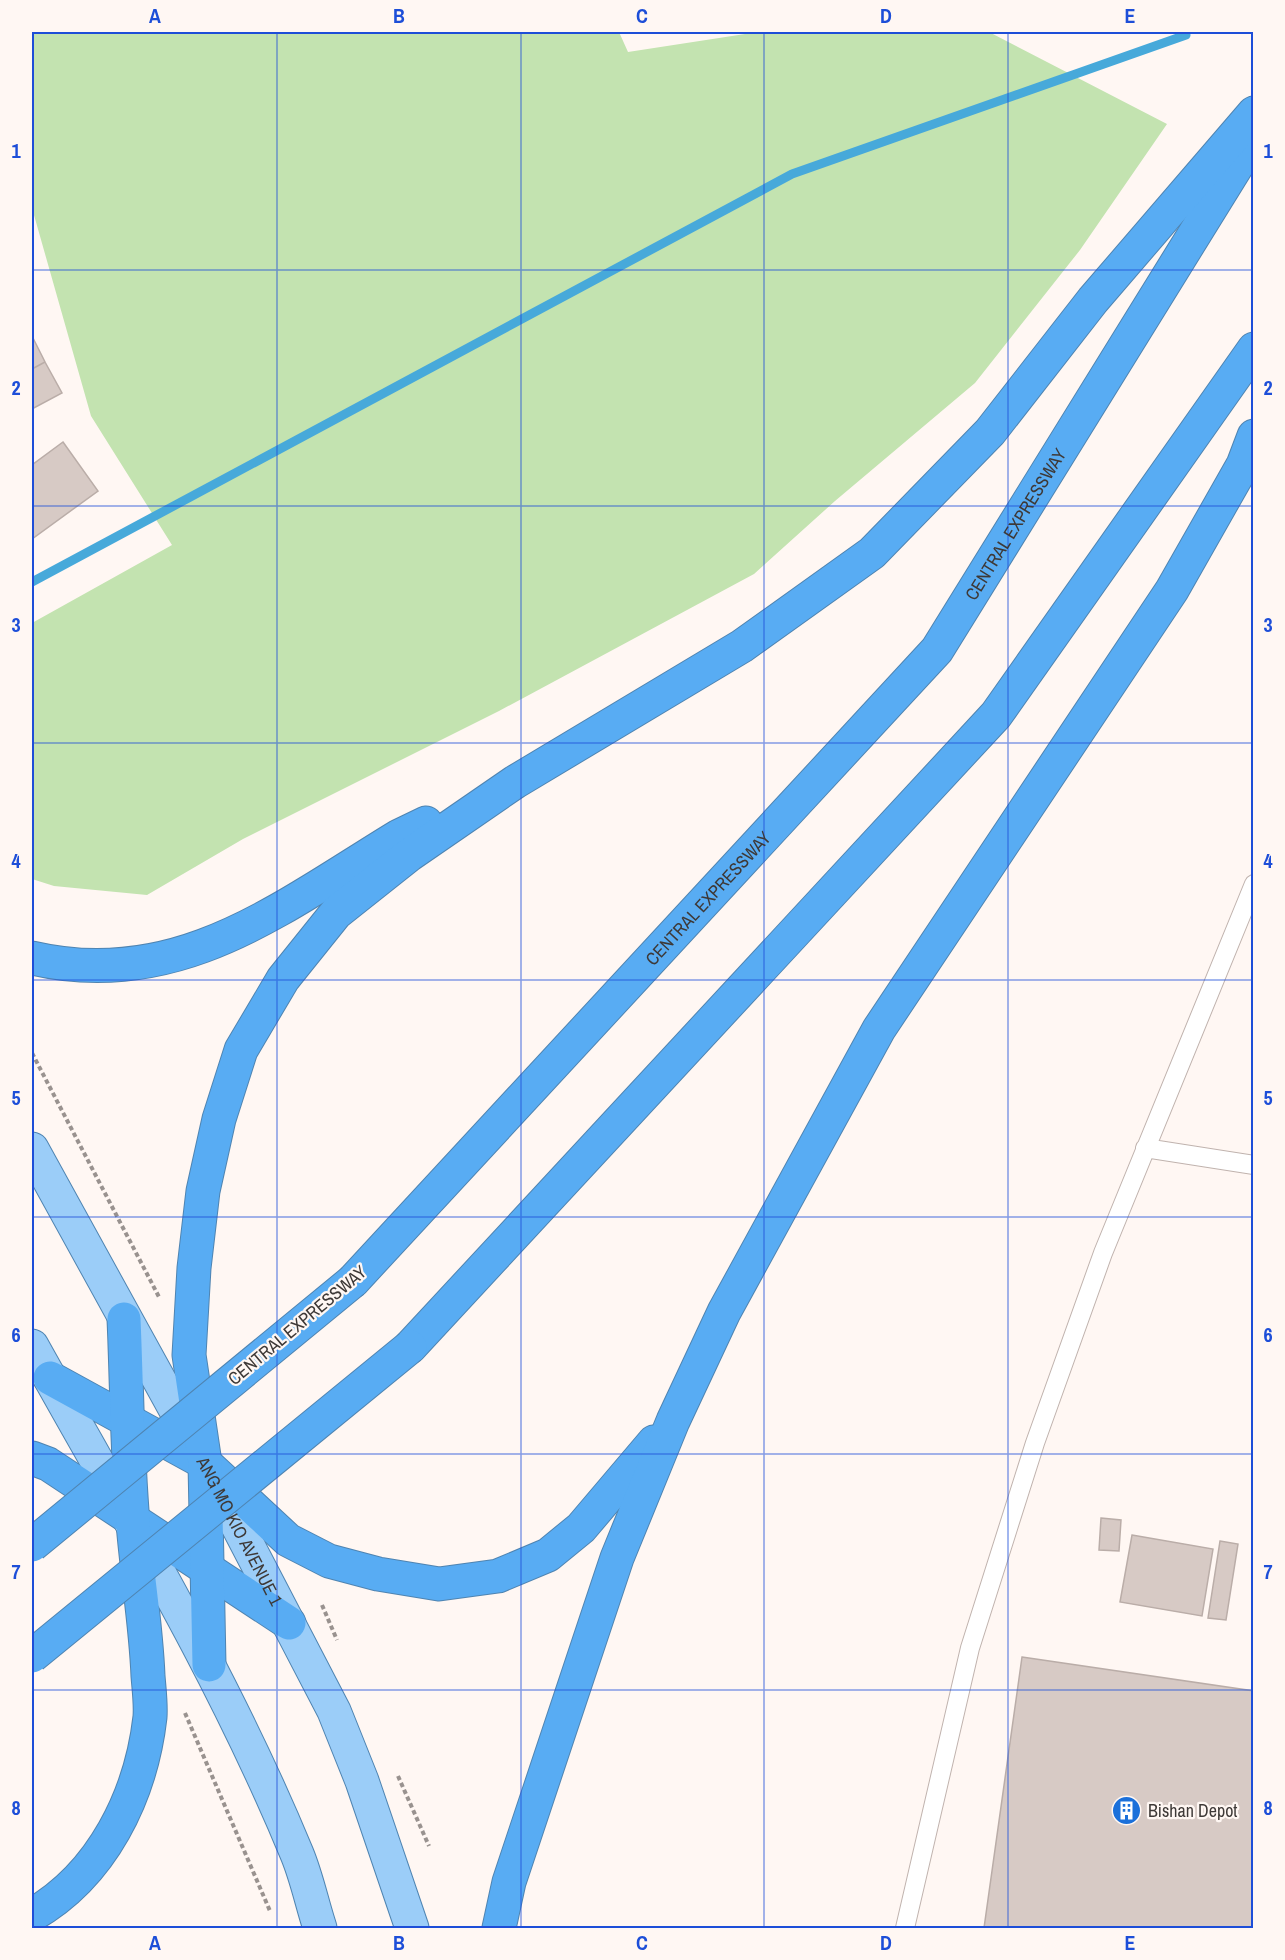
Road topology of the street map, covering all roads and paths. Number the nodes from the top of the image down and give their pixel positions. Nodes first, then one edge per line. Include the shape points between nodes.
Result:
1 (1254, 112) edge
2 (1254, 138) edge
3 (1254, 349) edge
4 (1254, 436) edge
5 (515, 782) junction
6 (1254, 884) edge
7 (32, 958) edge
8 (32, 1053) edge
9 (1145, 1148) junction
10 (32, 1149) edge
11 (1254, 1165) edge
12 (161, 1301) dead end
13 (124, 1319) junction
14 (32, 1346) edge
15 (50, 1378) junction
16 (673, 1420) junction
17 (128, 1421) junction
18 (32, 1458) edge
19 (205, 1463) junction
20 (133, 1522) junction
21 (32, 1545) edge
22 (207, 1571) junction
23 (288, 1623) junction
24 (32, 1656) edge
25 (209, 1665) junction
26 (182, 1706) dead end
27 (270, 1911) dead end
28 (32, 1915) edge
29 (32, 1928) edge
30 (59, 1929) edge
31 (320, 1929) edge
32 (412, 1929) edge
33 (499, 1929) edge
34 (905, 1929) edge

1 - 5 highway via 1093,300 990,432 872,553 742,646
2 - 21 highway, CENTRAL EXPRESSWAY, bridge via 937,650 353,1281
3 - 24 highway, bridge via 996,715 410,1347
4 - 16 highway via 1243,465 1172,590 879,1029 724,1312
5 - 7 highway via 399,836 240,933 166,959 100,967
5 - 19 highway via 409,855 336,913 283,980 242,1050 219,1119 203,1191 194,1268 189,1355
6 - 9 lane
8 - 12 path
9 - 11 lane
9 - 34 lane via 1035,1443 970,1648
10 - 13 main road, ANG MO KIO AVENUE 1
13 - 17 highway
13 - 19 main road, ANG MO KIO AVENUE 1
14 - 15 main road
15 - 17 highway
15 - 20 main road
16 - 19 highway via 581,1528 548,1555 498,1576 439,1584 329,1561 288,1540
16 - 33 highway via 617,1558 509,1882
17 - 19 highway
17 - 20 highway
18 - 20 highway via 48,1464
19 - 22 highway
19 - 23 main road, ANG MO KIO AVENUE 1
20 - 22 highway
20 - 25 main road
20 - 28 highway via 147,1640 150,1716 138,1775 119,1823 88,1871
22 - 23 highway
22 - 25 highway
23 - 32 main road, ANG MO KIO AVENUE 1 via 334,1711
25 - 31 main road via 298,1856
26 - 27 path
29 - 30 highway

